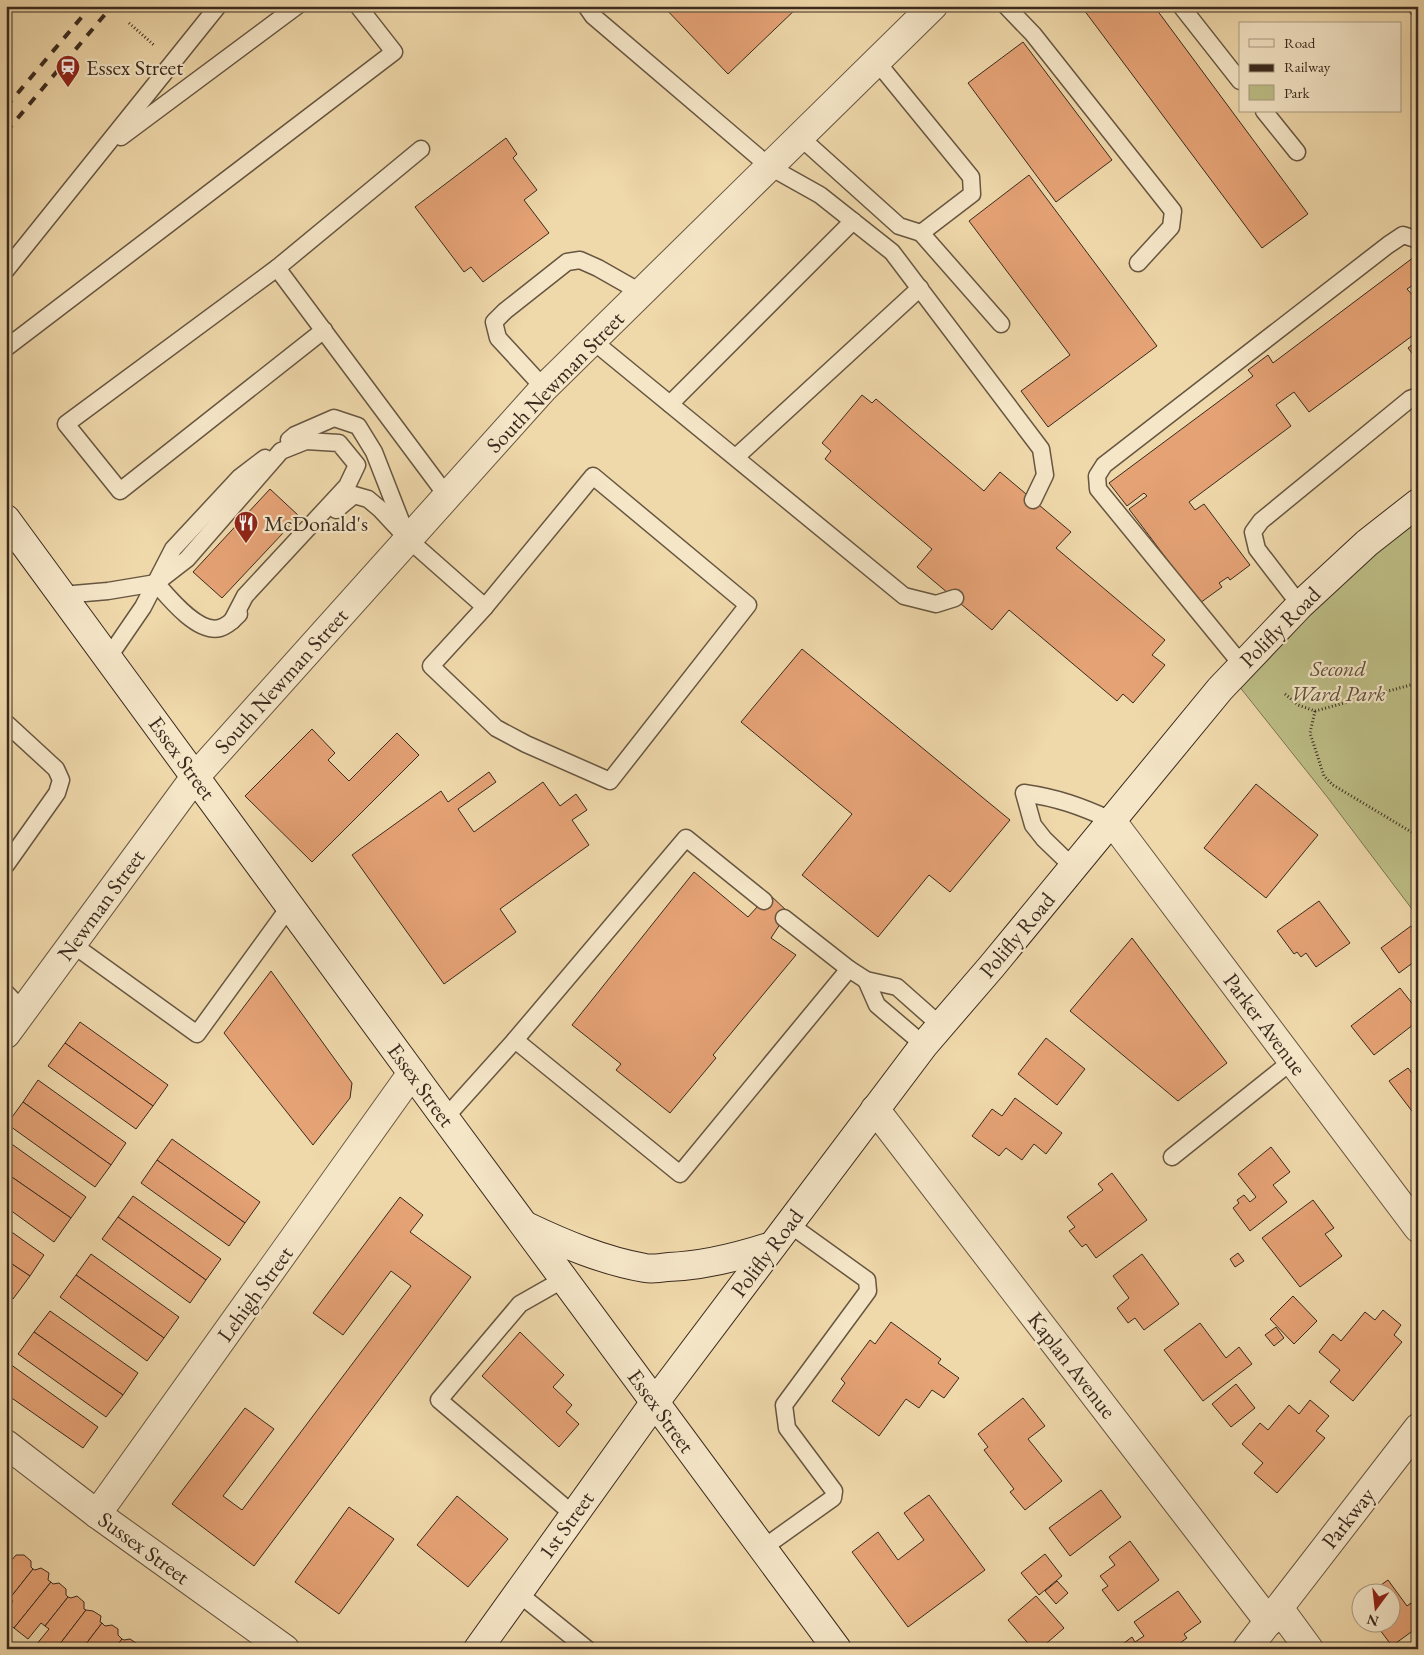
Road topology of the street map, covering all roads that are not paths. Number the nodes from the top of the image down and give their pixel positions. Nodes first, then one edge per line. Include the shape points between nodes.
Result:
1 (218, 6) edge
2 (297, 6) edge
3 (358, 6) edge
4 (586, 6) edge
5 (933, 6) edge
6 (1006, 6) edge
7 (1181, 6) edge
8 (877, 62) junction
9 (1239, 80) edge
10 (1265, 112) edge
11 (800, 137) junction
12 (421, 149) dead end
13 (103, 150) junction
14 (1297, 152) dead end
15 (770, 167) junction
16 (853, 221) junction
17 (921, 233) junction
18 (1418, 240) edge
19 (1138, 264) dead end
20 (277, 268) junction
21 (6, 270) edge
22 (920, 288) junction
23 (642, 293) junction
24 (1001, 324) dead end
25 (324, 330) junction
26 (593, 341) junction
27 (6, 348) edge
28 (544, 388) junction
29 (1418, 396) edge
30 (670, 404) junction
31 (736, 457) junction
32 (447, 496) junction
33 (1033, 500) dead end
34 (1418, 503) edge
35 (6, 519) edge
36 (408, 539) junction
37 (156, 583) junction
38 (62, 595) junction
39 (955, 598) dead end
40 (1300, 605) junction
41 (485, 607) junction
42 (232, 621) junction
43 (108, 658) junction
44 (1242, 665) junction
45 (6, 724) edge
46 (195, 776) junction
47 (1111, 820) junction
48 (6, 864) edge
49 (1073, 867) junction
50 (764, 901) dead end
51 (290, 906) junction
52 (784, 918) dead end
53 (72, 944) junction
54 (849, 968) junction
55 (866, 980) junction
56 (15, 1002) edge
57 (6, 1034) edge
58 (932, 1035) junction
59 (515, 1040) junction
60 (1292, 1061) junction
61 (412, 1073) junction
62 (875, 1110) junction
63 (445, 1118) junction
64 (1172, 1157) dead end
65 (788, 1224) junction
66 (525, 1226) junction
67 (1418, 1228) edge
68 (772, 1246) junction
69 (564, 1279) junction
70 (655, 1402) junction
71 (1418, 1428) edge
72 (6, 1444) edge
73 (97, 1514) junction
74 (574, 1515) junction
75 (762, 1548) junction
76 (518, 1593) junction
77 (1274, 1615) junction
78 (480, 1648) edge
79 (285, 1649) edge
80 (587, 1649) edge
81 (837, 1649) edge
82 (1247, 1649) edge
83 (1309, 1649) edge

1 - 13 lane
2 - 13 lane
3 - 27 lane via 394,52
4 - 15 lane via 593,16
5 - 8 street, South Newman Street
6 - 19 lane via 1033,34 1173,211 1171,227
7 - 9 lane
8 - 11 street, South Newman Street
8 - 17 lane via 971,177 972,194
10 - 14 lane
11 - 15 street, South Newman Street
11 - 17 lane via 899,226
12 - 20 lane
13 - 21 lane
15 - 16 lane via 820,195
15 - 23 street, South Newman Street
16 - 22 lane via 892,252
16 - 30 lane
17 - 24 lane
18 - 44 lane via 1403,235 1388,245 1104,465 1097,476 1098,489
20 - 25 lane
20 - 25 lane via 66,424 120,491
22 - 31 lane
22 - 33 lane via 1041,448 1045,475
23 - 26 street, South Newman Street
23 - 28 lane via 580,260 567,262 505,311 494,322 498,338
25 - 32 lane
26 - 28 street, South Newman Street
26 - 30 lane
28 - 32 street, South Newman Street
29 - 40 lane via 1410,399 1268,514 1253,532 1257,549
30 - 31 lane
31 - 39 lane via 904,596 936,604
32 - 36 street, South Newman Street
34 - 40 street, Polifly Road via 1367,543
35 - 38 street, Essex Street
36 - 37 lane via 374,452 358,426 334,418 296,435 240,477 173,549
36 - 41 lane
36 - 42 lane via 380,508 368,499 354,495
36 - 46 street, South Newman Street
37 - 38 lane
37 - 42 lane via 174,604 204,627 220,628
37 - 42 lane via 187,559 281,451 306,441 339,443 357,465 347,486 245,596
37 - 43 lane
38 - 43 street, Essex Street
40 - 44 street, Polifly Road
41 - 41 lane via 593,476 748,605 610,781 496,728 431,666
43 - 46 street, Essex Street
44 - 47 street, Polifly Road
45 - 48 lane via 56,769 61,780 58,792
46 - 51 street, Essex Street
46 - 53 street, Newman Street
47 - 49 street, Polifly Road
47 - 49 lane via 1075,804 1024,793 1033,825
47 - 60 street, Parker Avenue
49 - 58 street, Polifly Road
50 - 59 lane via 686,838
51 - 53 lane via 196,1034
51 - 61 street, Essex Street
52 - 54 lane
53 - 56 street, Newman Street
54 - 55 lane
54 - 59 lane via 680,1174
55 - 58 lane via 878,1005
55 - 58 lane via 897,988
56 - 57 street, Newman Street
58 - 62 street, Polifly Road
59 - 63 lane
60 - 64 lane
60 - 67 street, Parker Avenue
61 - 63 street, Essex Street
61 - 73 street, Lehigh Street
62 - 65 street, Polifly Road
62 - 77 street, Kaplan Avenue
63 - 66 street, Essex Street
65 - 68 street, Polifly Road
65 - 75 lane via 867,1280 868,1291 784,1405 787,1428 834,1491 833,1498
66 - 68 street via 593,1254 646,1268 690,1267
66 - 69 street, Essex Street
68 - 70 street, Polifly Road
69 - 70 street, Essex Street
69 - 74 lane via 520,1304 439,1400
70 - 74 street, 1st Street
70 - 75 street, Essex Street
71 - 77 street, Parkway
72 - 73 street, Sussex Street
73 - 79 street, Sussex Street
74 - 76 street, 1st Street
75 - 81 street, Essex Street
76 - 78 street, 1st Street
76 - 80 lane
77 - 82 street, Parkway
77 - 83 street, Kaplan Avenue

